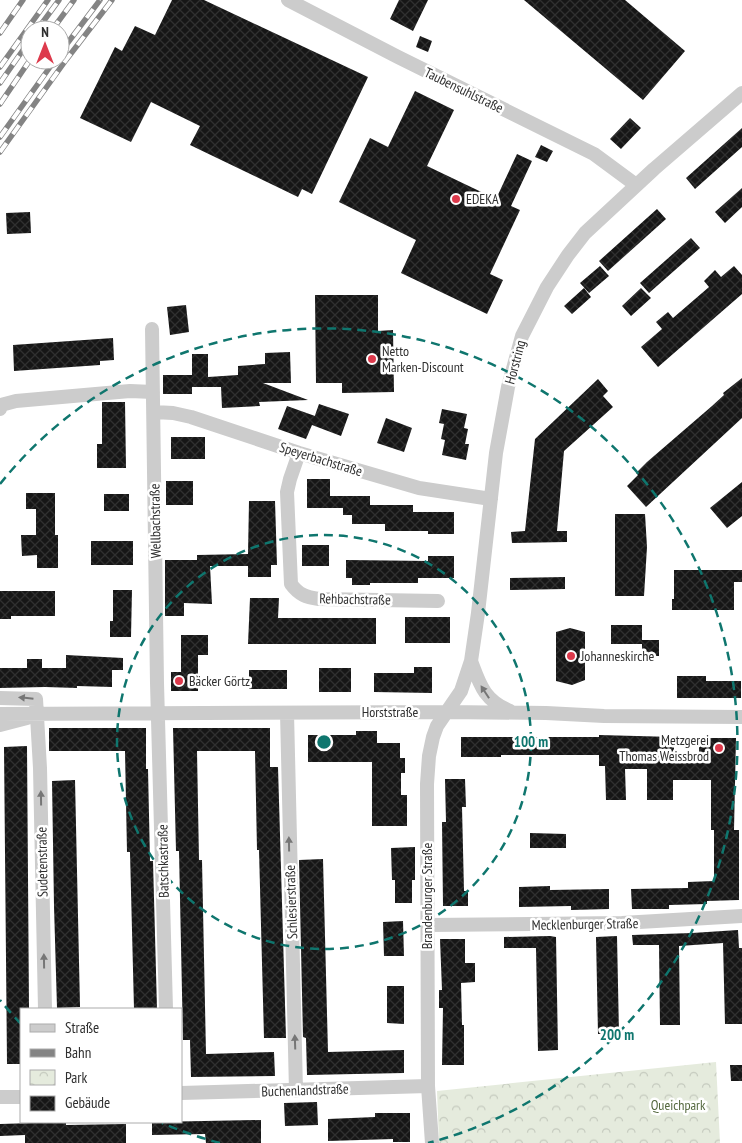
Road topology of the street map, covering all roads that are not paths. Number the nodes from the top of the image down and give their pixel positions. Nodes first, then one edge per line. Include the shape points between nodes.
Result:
1 (288, 0) edge
2 (742, 93) edge
3 (636, 184) junction
4 (152, 330) dead end
5 (154, 392) junction
6 (0, 409) edge
7 (154, 412) junction
8 (299, 453) junction
9 (491, 499) junction
10 (438, 601) dead end
11 (471, 661) junction
12 (0, 698) edge
13 (447, 712) junction
14 (512, 712) junction
15 (158, 713) junction
16 (287, 713) junction
17 (0, 714) edge
18 (38, 715) junction
19 (742, 717) edge
20 (0, 725) edge
21 (742, 916) edge
22 (428, 925) junction
23 (45, 1008) edge
24 (166, 1008) edge
25 (428, 1086) junction
26 (296, 1091) junction
27 (182, 1093) edge
28 (20, 1097) edge
29 (0, 1098) edge
30 (432, 1143) edge

1 - 3 street, Taubensuhlstraße via 594,154
2 - 3 street, Horstring
3 - 9 street, Horstring via 575,245 547,287 522,336 505,401
4 - 5 street, Wellbachstraße
5 - 6 street via 130,391 16,401 1,405
5 - 7 street, Wellbachstraße
7 - 8 street, Speyerbachstraße via 191,417
7 - 15 street, Wellbachstraße
8 - 9 street, Speyerbachstraße via 419,488
8 - 10 street, Rehbachstraße via 287,492 291,584 296,591 304,597 319,599
9 - 11 street, Horstring
11 - 13 street, Horstring via 461,691
14 -> 11 street via 489,698
18 -> 12 street via 36,699
13 - 14 street, Horststraße
13 - 16 street, Horststraße
13 - 22 street, Brandenburger Straße via 435,730 429,756
14 - 19 street, Horststraße
15 - 16 street, Horststraße
15 - 18 street, Horststraße
15 - 24 street, Batschkastraße
26 -> 16 street, Schlesierstraße
17 - 18 street, Horststraße
18 - 20 street, Horststraße
23 -> 18 street, Sudetenstraße
21 - 22 street, Mecklenburger Straße via 615,924
22 - 25 street, Brandenburger Straße
25 - 26 street, Buchenlandstraße
25 - 30 street, Brandenburger Straße
26 - 27 street, Buchenlandstraße
28 - 29 street

